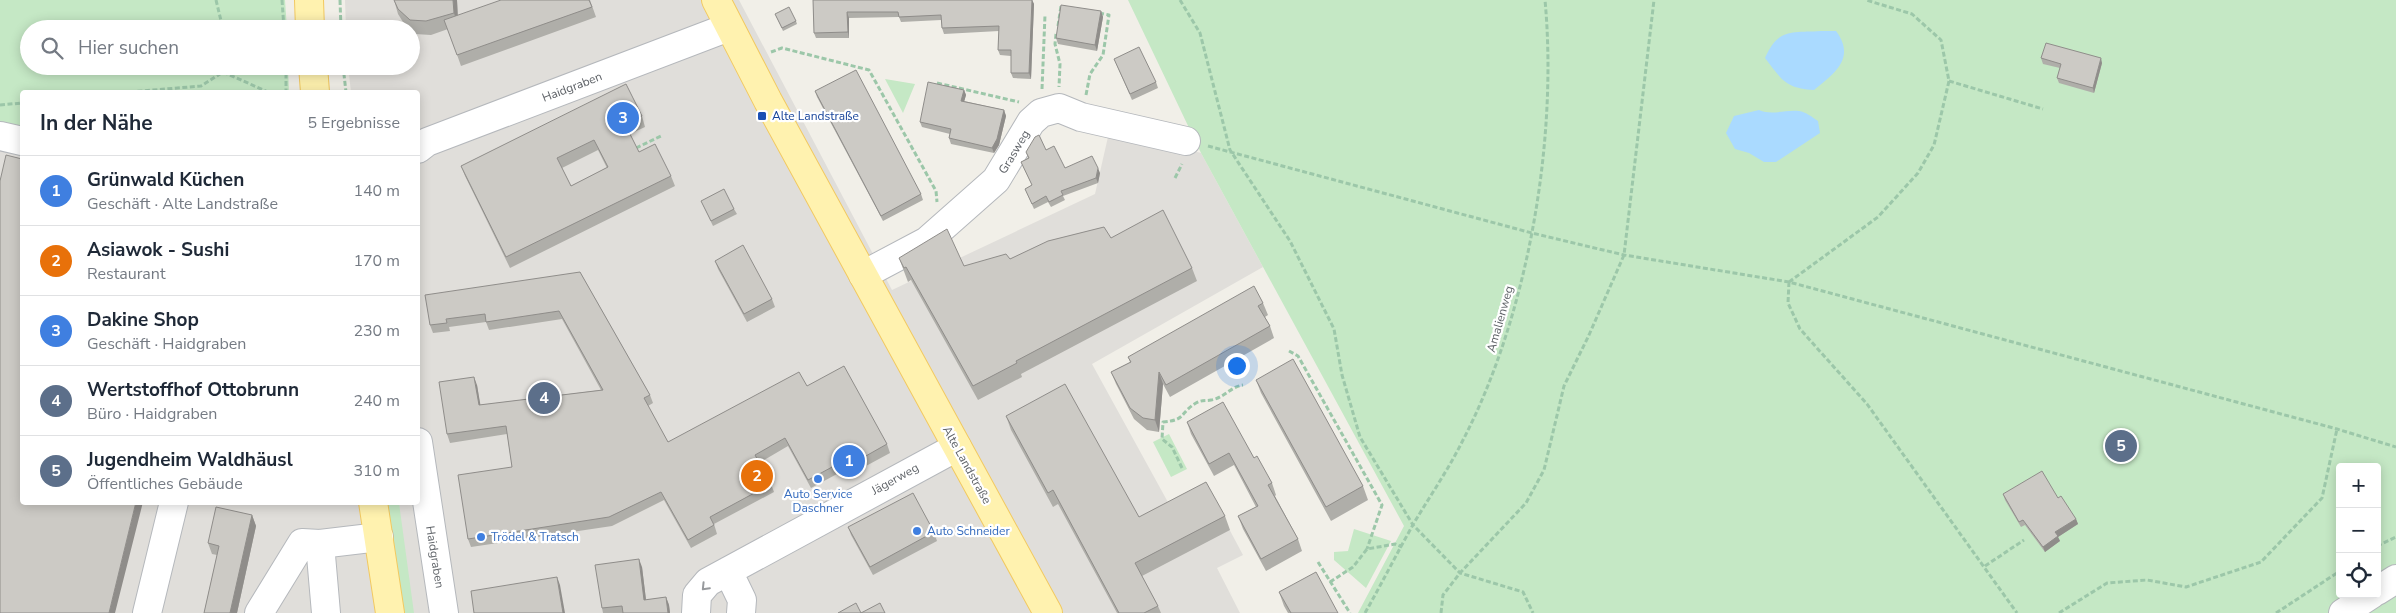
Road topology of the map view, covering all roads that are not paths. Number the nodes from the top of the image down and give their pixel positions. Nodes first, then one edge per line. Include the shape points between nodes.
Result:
1 (309, 0) edge
2 (716, 0) edge
3 (310, 20) edge
4 (729, 27) junction
5 (314, 75) edge
6 (315, 90) edge
7 (0, 136) edge
8 (20, 141) edge
9 (1186, 142) road end
10 (420, 148) edge
11 (863, 274) junction
12 (957, 447) junction
13 (420, 455) edge
14 (173, 505) edge
15 (374, 505) edge
16 (379, 537) junction
17 (320, 544) junction
18 (728, 571) junction
19 (2396, 579) edge
20 (2381, 588) edge
21 (2366, 598) edge
22 (147, 613) edge
23 (259, 613) edge
24 (326, 613) edge
25 (390, 613) edge
26 (444, 613) edge
27 (696, 613) edge
28 (741, 613) edge
29 (1048, 613) edge
30 (2343, 613) edge

1 - 3 main road
2 - 4 main road, Alte Landstraße
4 - 10 street, Haidgraben via 427,142
4 - 11 main road, Alte Landstraße
5 - 6 main road
7 - 8 street
9 - 11 street, Grasweg via 1061,112 1032,122 996,180 927,241
11 - 12 main road, Alte Landstraße
12 - 18 street, Jägerweg
12 - 29 main road, Alte Landstraße
13 - 26 street, Haidgraben
14 - 22 street
15 - 16 main road
16 - 17 street
16 - 25 main road
17 - 23 street via 302,543
17 - 24 street
18 -> 27 street, Jägerweg via 708,582 697,595
18 - 28 street via 742,600
19 - 20 street
21 - 30 street

